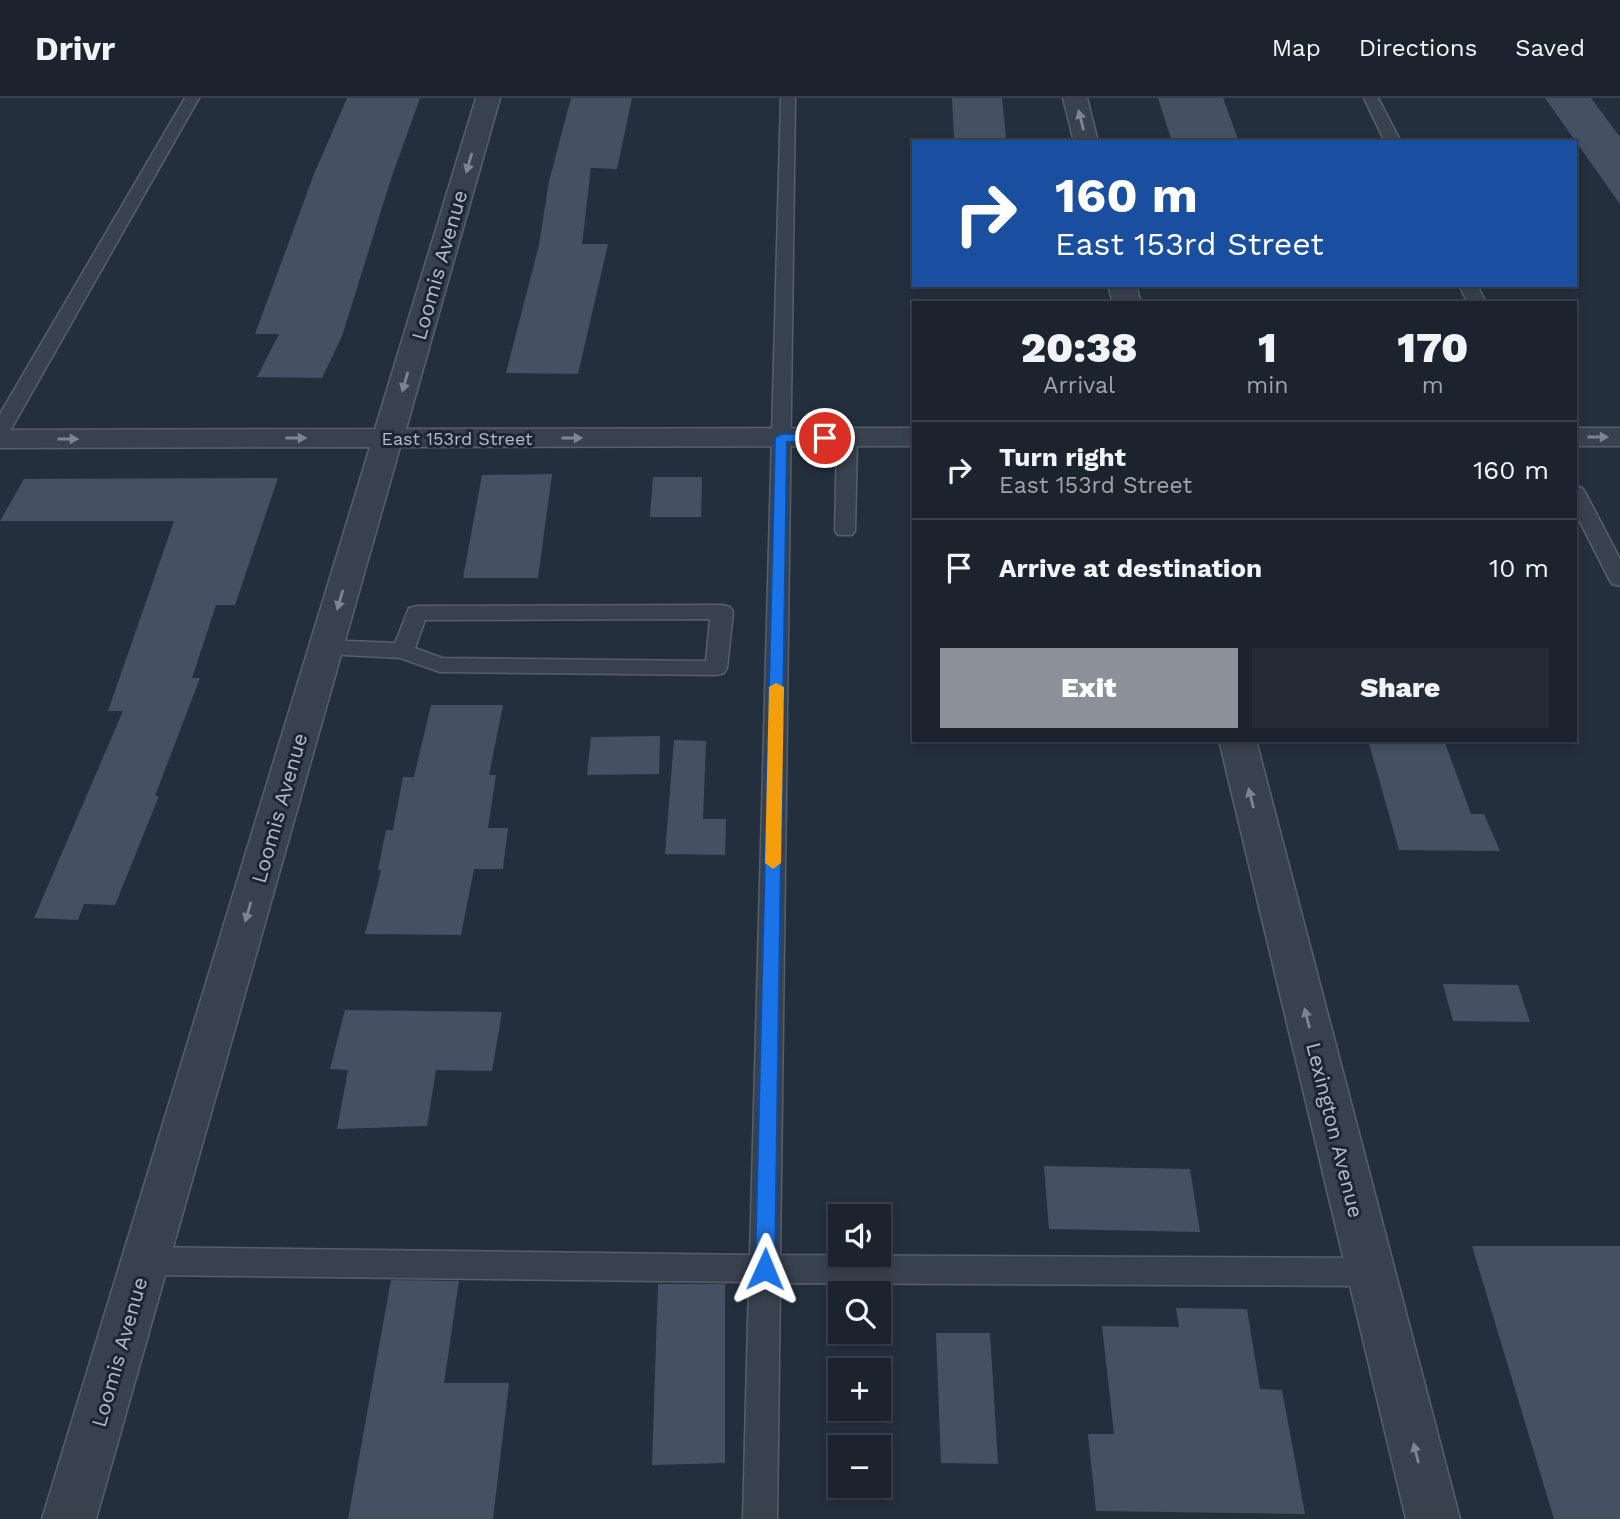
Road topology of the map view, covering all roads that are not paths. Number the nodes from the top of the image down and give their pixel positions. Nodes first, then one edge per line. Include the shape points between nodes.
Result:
1 (192, 98) edge
2 (488, 98) edge
3 (788, 98) edge
4 (1075, 98) edge
5 (1371, 98) edge
6 (1086, 140) edge
7 (1392, 140) edge
8 (0, 430) edge
9 (1577, 437) edge
10 (1620, 437) edge
11 (388, 438) junction
12 (781, 438) junction
13 (847, 438) junction
14 (912, 438) edge
15 (0, 439) edge
16 (1577, 496) edge
17 (845, 531) dead end
18 (1620, 579) edge
19 (326, 647) junction
20 (403, 651) junction
21 (1238, 742) edge
22 (145, 1261) junction
23 (765, 1269) junction
24 (1371, 1272) junction
25 (69, 1519) edge
26 (760, 1519) edge
27 (1433, 1519) edge

1 - 8 lane
2 -> 11 street, Loomis Avenue
3 - 12 lane
6 -> 4 street
5 - 7 lane
9 -> 10 street
11 -> 12 street, East 153rd Street
15 -> 11 street, East 153rd Street
11 -> 19 street, Loomis Avenue
12 - 13 street, East 153rd Street
12 - 23 lane
13 - 14 street, East 153rd Street
13 - 17 lane
16 - 18 lane
19 - 20 lane
19 -> 22 street, Loomis Avenue
20 - 20 lane via 440,665 716,668 722,612 417,613
24 -> 21 street, Lexington Avenue
22 - 23 lane
22 - 25 street, Loomis Avenue
23 - 24 lane
23 - 26 lane
27 -> 24 street, Lexington Avenue

